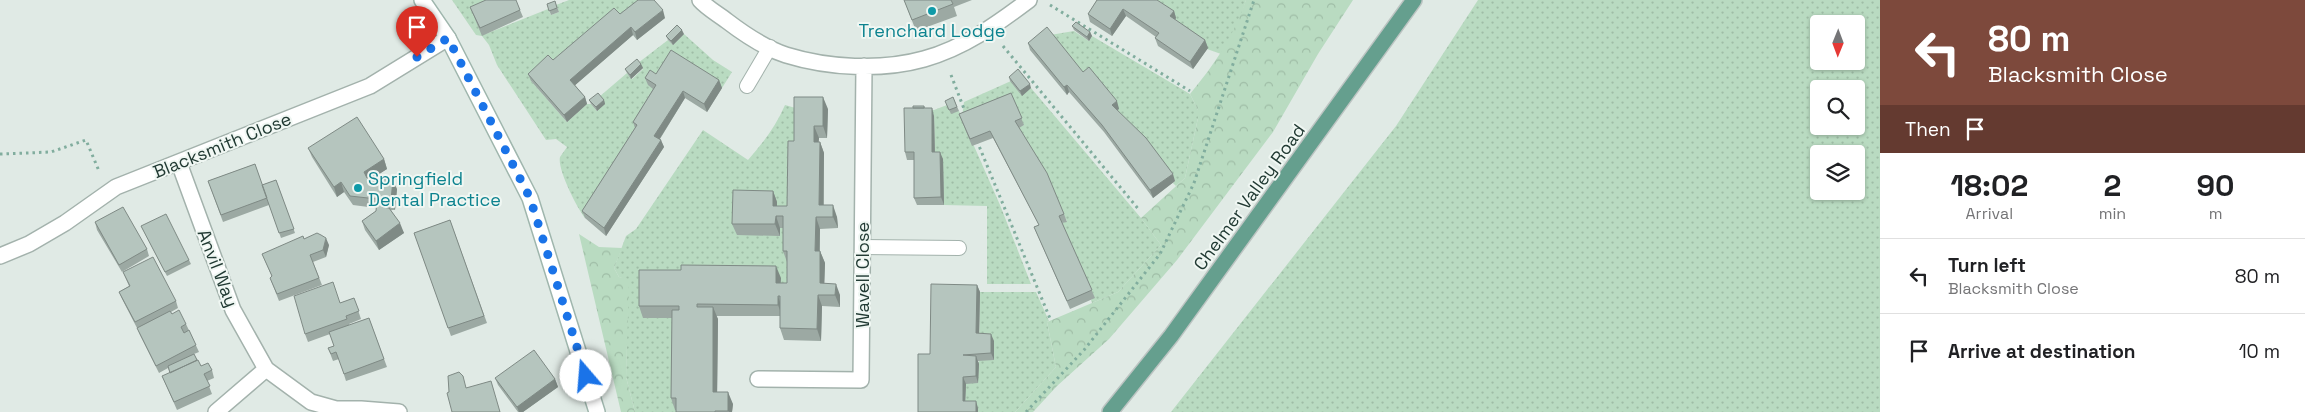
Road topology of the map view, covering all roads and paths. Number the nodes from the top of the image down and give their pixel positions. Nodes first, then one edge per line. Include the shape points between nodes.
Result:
1 (422, 0) edge
2 (700, 0) edge
3 (1029, 0) edge
4 (1254, 0) edge
5 (1414, 0) edge
6 (1048, 4) dead end
7 (989, 29) junction
8 (448, 38) junction
9 (770, 47) junction
10 (864, 66) junction
11 (951, 75) dead end
12 (747, 86) dead end
13 (1190, 91) dead end
14 (969, 121) edge
15 (977, 140) edge
16 (0, 154) edge
17 (179, 163) junction
18 (101, 177) dead end
19 (1140, 211) dead end
20 (862, 247) junction
21 (959, 248) dead end
22 (0, 256) edge
23 (1051, 320) dead end
24 (266, 369) junction
25 (758, 379) dead end
26 (216, 412) edge
27 (398, 412) edge
28 (597, 412) edge
29 (1026, 412) edge
30 (1110, 412) edge

1 - 8 street
2 - 9 street via 744,33
3 - 7 street
4 - 29 path via 1194,183 1160,254 1084,350
5 - 30 main road, Chelmer Valley Road via 1171,336
6 - 13 path
7 - 10 street via 958,47 925,59
7 - 19 path
8 - 17 street, Blacksmith Close via 370,86
8 - 28 street via 530,198
9 - 10 street via 785,55
9 - 12 lane
10 - 20 street, Wavell Close
11 - 14 path
15 - 23 path
16 - 18 path via 51,152 86,140
17 - 22 street, Blacksmith Close via 116,187 29,244
17 - 24 street, Anvil Way via 233,310
20 - 21 lane
20 - 25 street, Wavell Close via 861,380
24 - 26 street
24 - 27 street, Anvil Way via 311,402 336,409

